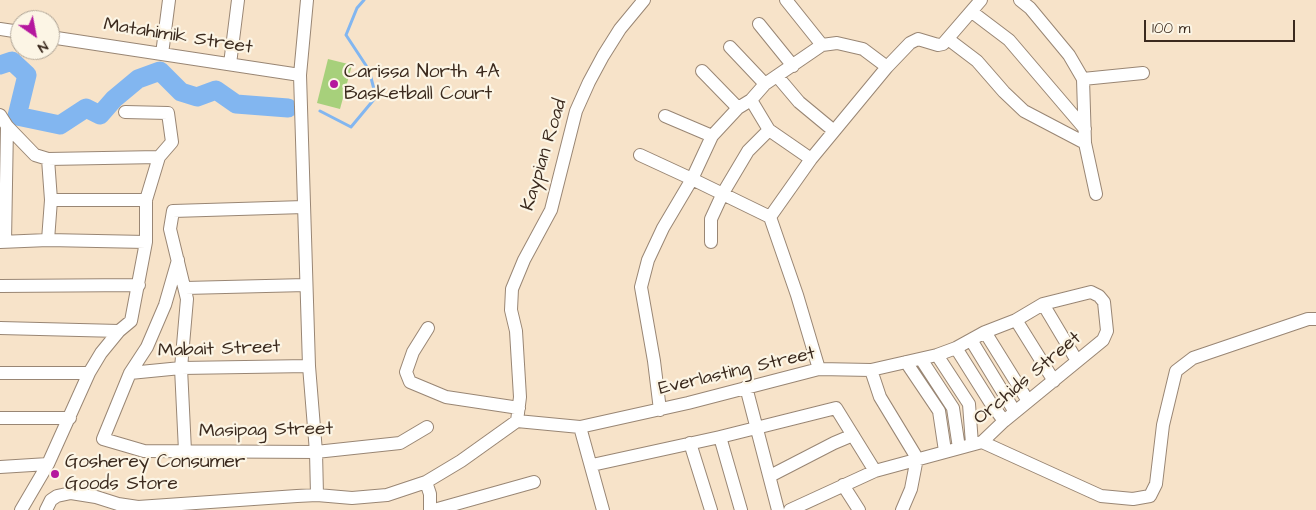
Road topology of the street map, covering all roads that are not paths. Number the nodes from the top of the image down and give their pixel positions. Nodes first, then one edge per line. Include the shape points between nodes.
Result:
1 (169, 0) edge
2 (238, 0) edge
3 (307, 0) edge
4 (644, 0) edge
5 (786, 0) edge
6 (981, 0) edge
7 (1020, 0) edge
8 (972, 12) junction
9 (759, 24) dead end
10 (60, 39) edge
11 (948, 39) junction
12 (822, 45) junction
13 (730, 47) dead end
14 (162, 54) junction
15 (230, 64) junction
16 (793, 66) junction
17 (887, 68) junction
18 (702, 71) dead end
19 (1143, 73) dead end
20 (300, 75) junction
21 (777, 76) junction
22 (1083, 79) junction
23 (765, 84) junction
24 (751, 100) junction
25 (738, 108) junction
26 (125, 112) dead end
27 (665, 116) dead end
28 (4, 121) edge
29 (1085, 129) junction
30 (769, 130) junction
31 (834, 131) junction
32 (712, 136) junction
33 (1085, 143) junction
34 (640, 155) dead end
35 (159, 157) junction
36 (48, 159) junction
37 (810, 159) junction
38 (692, 178) junction
39 (723, 193) junction
40 (1096, 194) dead end
41 (51, 200) junction
42 (146, 200) junction
43 (304, 207) junction
44 (770, 217) junction
45 (48, 240) junction
46 (3, 242) edge
47 (146, 242) junction
48 (711, 242) dead end
49 (178, 260) junction
50 (140, 285) junction
51 (306, 285) junction
52 (0, 286) edge
53 (185, 288) junction
54 (1099, 296) joint
55 (1043, 304) junction
56 (1316, 319) edge
57 (1016, 320) junction
58 (0, 328) edge
59 (428, 328) dead end
60 (119, 331) junction
61 (985, 332) junction
62 (971, 340) junction
63 (956, 348) junction
64 (938, 355) junction
65 (921, 359) junction
66 (1077, 361) junction
67 (906, 362) junction
68 (309, 366) junction
69 (181, 368) junction
70 (819, 370) junction
71 (871, 370) junction
72 (0, 373) edge
73 (130, 373) junction
74 (90, 374) junction
75 (1054, 380) junction
76 (746, 387) junction
77 (1028, 402) junction
78 (660, 410) junction
79 (1015, 412) junction
80 (518, 415) junction
81 (0, 418) edge
82 (70, 418) junction
83 (1004, 420) junction
84 (427, 427) dead end
85 (580, 428) junction
86 (756, 428) junction
87 (853, 434) junction
88 (720, 438) junction
89 (690, 443) junction
90 (977, 443) junction
91 (959, 448) junction
92 (185, 451) junction
93 (945, 451) junction
94 (316, 452) junction
95 (917, 458) junction
96 (48, 464) junction
97 (592, 465) junction
98 (0, 467) edge
99 (875, 471) junction
100 (770, 476) junction
101 (426, 482) junction
102 (534, 482) dead end
103 (843, 485) junction
104 (317, 496) junction
105 (21, 510) edge
106 (46, 510) edge
107 (430, 510) edge
108 (434, 510) edge
109 (604, 510) edge
110 (711, 510) edge
111 (741, 510) edge
112 (778, 510) edge
113 (789, 510) edge
114 (859, 510) edge
115 (902, 510) edge

1 - 14 street
2 - 15 street
3 - 20 street
4 - 80 street, Kaypian Road via 620,30 589,82 576,111 551,210 512,289 511,310 516,331 520,397
5 - 12 street
6 - 8 street
7 - 22 street via 1069,55
8 - 11 street
8 - 29 street via 1009,40
9 - 16 street
10 - 14 street, Matahimik Street
11 - 17 street via 938,45 913,40
11 - 33 street via 977,61 1024,111
12 - 16 street
12 - 17 street via 837,43 863,49
13 - 23 street
14 - 15 street, Matahimik Street
15 - 20 street, Matahimik Street
16 - 21 street
17 - 31 street
18 - 25 street
19 - 22 street
20 - 43 street
21 - 23 street
21 - 31 street via 799,102
22 - 29 street
23 - 24 street
24 - 25 street
24 - 30 street
25 - 32 street
26 - 35 street via 168,113 172,142
27 - 32 street
28 - 36 street via 35,155
28 - 46 street
29 - 33 street
30 - 37 street
30 - 39 street via 748,151
31 - 37 street
32 - 38 street
33 - 40 street
34 - 38 street
35 - 36 street
35 - 42 street
36 - 41 street
37 - 44 street
38 - 39 street
38 - 78 street via 648,260 641,287
39 - 44 street
39 - 48 street via 711,219
41 - 42 street
41 - 45 street
42 - 47 street
43 - 49 street via 173,211 170,229
43 - 51 street
44 - 70 street
45 - 46 street
45 - 47 street
47 - 50 street
49 - 53 street
49 - 73 street via 165,305 147,347
50 - 52 street
50 - 60 street via 131,321
51 - 53 street
51 - 68 street
53 - 69 street via 187,299
54 - 55 street, Everlasting Street via 1091,292
54 - 66 street, Orchids Street via 1104,302 1107,331 1104,340
55 - 57 street, Everlasting Street
55 - 66 street
56 - 90 street via 1193,358 1176,371 1163,425 1156,484 1150,496 1133,499 1101,496
57 - 61 street, Everlasting Street
57 - 75 street
58 - 60 street
59 - 80 street, Everlasting Street via 413,352 406,372 410,382 446,397
60 - 74 street via 101,353
61 - 62 street, Everlasting Street
61 - 77 street
62 - 63 street, Everlasting Street
62 - 79 street
63 - 64 street, Everlasting Street
63 - 83 street
64 - 65 street, Everlasting Street
64 - 90 street via 969,404
65 - 67 street, Everlasting Street
65 - 91 street via 953,408
66 - 75 street, Orchids Street
67 - 71 street, Everlasting Street
67 - 93 street via 940,411
68 - 69 street, Mabait Street
68 - 94 street
69 - 73 street, Mabait Street
69 - 92 street
70 - 71 street, Everlasting Street
70 - 76 street, Everlasting Street
71 - 95 street via 880,397
72 - 74 street
73 - 92 street, Masipag Street via 103,439 144,451
74 - 82 street
75 - 77 street, Orchids Street
76 - 78 street, Everlasting Street
76 - 86 street
77 - 79 street, Orchids Street
78 - 85 street, Everlasting Street
79 - 83 street, Orchids Street
80 - 85 street, Everlasting Street
80 - 101 street via 461,460
81 - 82 street
82 - 96 street
83 - 90 street, Orchids Street
84 - 94 street, Masipag Street via 400,443
85 - 97 street
86 - 87 street via 836,408
86 - 88 street
86 - 100 street
87 - 99 street
87 - 100 street
88 - 89 street
88 - 111 street
89 - 97 street
89 - 110 street
90 - 91 street, Orchids Street
91 - 93 street, Orchids Street
92 - 94 street, Masipag Street
93 - 95 street, Orchids Street
94 - 104 street
95 - 99 street, Orchids Street
95 - 115 street via 911,489
96 - 98 street
96 - 105 street
97 - 109 street
99 - 103 street, Orchids Street
100 - 112 street
101 - 104 street via 387,495
101 - 107 street
102 - 108 street
103 - 113 street, Orchids Street
103 - 114 street
104 - 106 street via 138,507 71,493 51,500
112 - 113 street, Orchids Street

